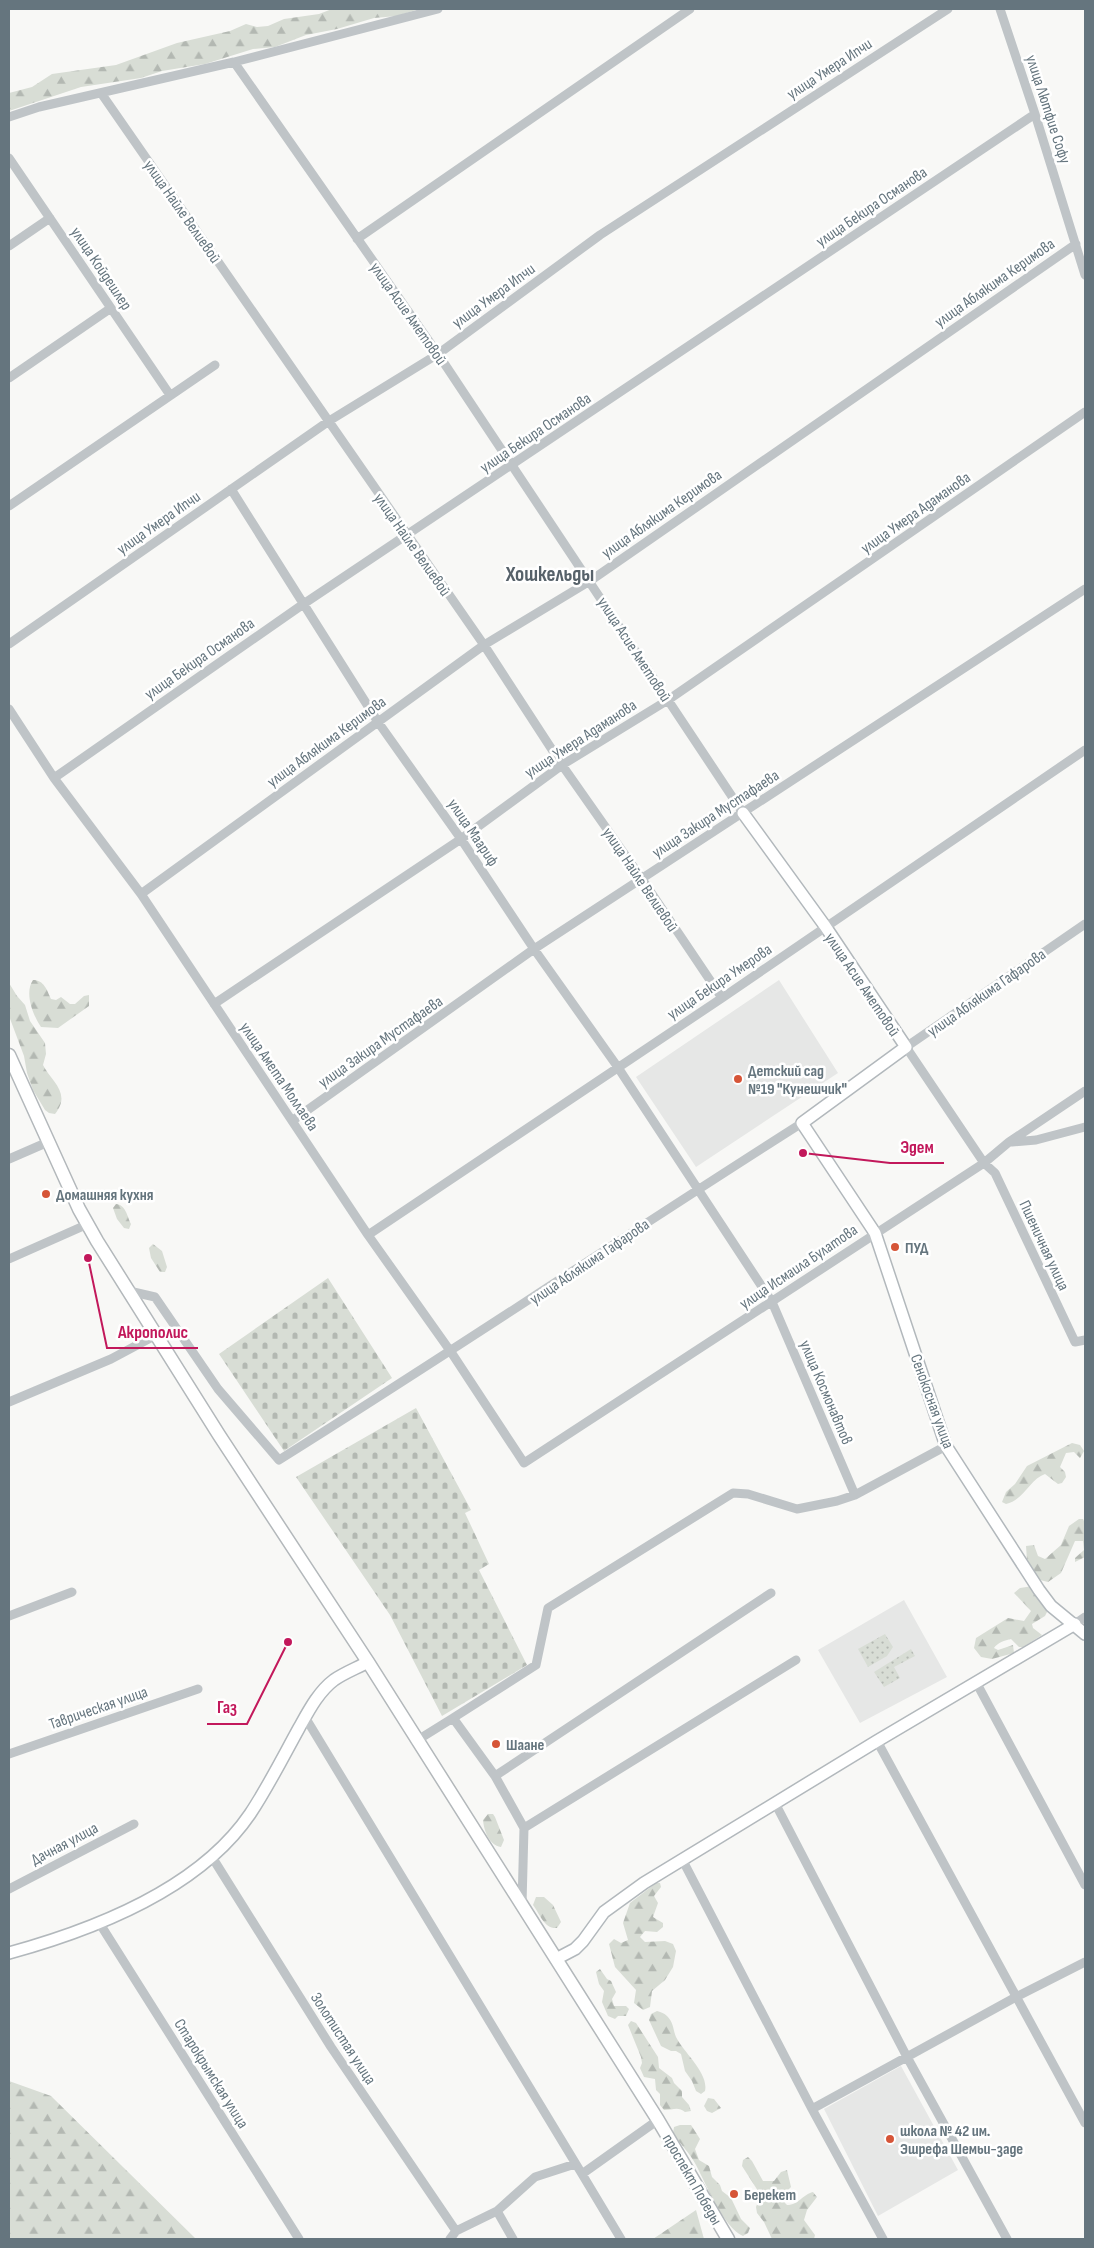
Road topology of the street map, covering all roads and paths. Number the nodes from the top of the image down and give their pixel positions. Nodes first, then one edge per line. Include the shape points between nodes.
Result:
1 (438, 9) edge
2 (690, 9) edge
3 (948, 9) edge
4 (1000, 9) edge
5 (234, 62) junction
6 (101, 93) junction
7 (1035, 114) junction
8 (9, 117) edge
9 (9, 158) edge
10 (50, 218) junction
11 (357, 239) junction
12 (1076, 244) junction
13 (9, 246) edge
14 (1085, 275) edge
15 (111, 308) junction
16 (438, 354) junction
17 (215, 364) dead end
18 (9, 378) edge
19 (170, 395) junction
20 (1085, 412) edge
21 (329, 421) junction
22 (512, 466) junction
23 (232, 489) junction
24 (9, 506) edge
25 (406, 536) junction
26 (590, 581) junction
27 (1085, 589) edge
28 (302, 605) junction
29 (9, 644) edge
30 (484, 646) junction
31 (668, 700) junction
32 (9, 708) edge
33 (378, 722) junction
34 (1085, 750) edge
35 (562, 765) junction
36 (54, 778) junction
37 (743, 813) junction
38 (461, 839) junction
39 (642, 879) junction
40 (140, 894) junction
41 (1085, 924) edge
42 (825, 926) junction
43 (534, 949) junction
44 (722, 998) junction
45 (214, 1004) junction
46 (906, 1047) junction
47 (9, 1055) edge
48 (617, 1066) junction
49 (1085, 1091) edge
50 (292, 1121) junction
51 (802, 1123) junction
52 (1085, 1127) edge
53 (48, 1142) junction
54 (1009, 1142) junction
55 (9, 1159) edge
56 (984, 1163) junction
57 (699, 1188) junction
58 (88, 1224) junction
59 (875, 1232) junction
60 (368, 1235) junction
61 (9, 1259) edge
62 (129, 1291) junction
63 (772, 1302) junction
64 (156, 1334) junction
65 (1085, 1340) edge
66 (451, 1352) junction
67 (9, 1402) edge
68 (946, 1446) junction
69 (524, 1463) joint
70 (855, 1495) junction
71 (72, 1592) dead end
72 (771, 1593) dead end
73 (9, 1616) edge
74 (1085, 1617) edge
75 (1075, 1624) junction
76 (1085, 1634) edge
77 (796, 1660) dead end
78 (368, 1662) junction
79 (976, 1682) junction
80 (198, 1689) dead end
81 (305, 1717) junction
82 (453, 1718) junction
83 (416, 1741) junction
84 (877, 1741) junction
85 (9, 1754) edge
86 (495, 1776) junction
87 (775, 1803) junction
88 (134, 1824) dead end
89 (524, 1828) junction
90 (212, 1858) junction
91 (682, 1859) junction
92 (1085, 1885) edge
93 (9, 1889) edge
94 (522, 1904) junction
95 (100, 1924) junction
96 (9, 1952) edge
97 (556, 1959) junction
98 (1085, 1962) edge
99 (1016, 1996) junction
100 (907, 2058) junction
101 (812, 2109) junction
102 (658, 2120) junction
103 (1085, 2123) edge
104 (576, 2164) junction
105 (582, 2174) junction
106 (497, 2211) junction
107 (456, 2231) junction
108 (298, 2239) edge
109 (450, 2239) edge
110 (513, 2239) edge
111 (621, 2239) edge
112 (728, 2239) edge
113 (884, 2239) edge
114 (1007, 2239) edge

1 - 5 street
2 - 11 street
3 - 16 street, улица Умера Ипчи via 600,235
4 - 7 street, улица Лютфие Софу
5 - 6 street
5 - 11 street, улица Асие Аметовой
6 - 8 street
6 - 21 street, улица Найле Велиевой
7 - 12 street, улица Лютфие Софу
7 - 22 street, улица Бекира Османова
9 - 10 street, улица Койдешлер
10 - 13 street
10 - 15 street, улица Койдешлер
11 - 16 street, улица Асие Аметовой
12 - 14 street, улица Лютфие Софу
12 - 26 street, улица Аблякима Керимова
15 - 18 street
15 - 19 street, улица Койдешлер
16 - 21 street, улица Умера Ипчи
16 - 22 street, улица Асие Аметовой
17 - 19 street
19 - 24 street
20 - 31 street, улица Умера Адаманова
21 - 23 street, улица Умера Ипчи
21 - 25 street, улица Найле Велиевой
22 - 25 street, улица Бекира Османова
22 - 26 street, улица Асие Аметовой
23 - 28 street, улица Маариф
23 - 29 street, улица Умера Ипчи
25 - 28 street, улица Бекира Османова
25 - 30 street, улица Найле Велиевой
26 - 30 street, улица Аблякима Керимова
26 - 31 street, улица Асие Аметовой
27 - 37 street, улица Закира Мустафаева
28 - 33 street, улица Маариф
28 - 36 street, улица Бекира Османова
30 - 33 street, улица Аблякима Керимова
30 - 35 street, улица Найле Велиевой
31 - 35 street, улица Умера Адаманова
31 - 37 street, улица Асие Аметовой
32 - 36 street, улица Амета Моллаева
33 - 38 street, улица Маариф
33 - 40 street, улица Аблякима Керимова
34 - 42 street, улица Бекира Умерова
35 - 38 street, улица Умера Адаманова
35 - 39 street, улица Найле Велиевой
36 - 40 street, улица Амета Моллаева
37 - 39 street, улица Закира Мустафаева
37 - 42 main road, улица Асие Аметовой
38 - 43 street, улица Маариф
38 - 45 street, улица Умера Адаманова
39 - 43 street, улица Закира Мустафаева
39 - 44 street, улица Найле Велиевой
40 - 45 street, улица Амета Моллаева
41 - 46 street, улица Аблякима Гафарова
42 - 44 street, улица Бекира Умерова
42 - 46 main road, улица Асие Аметовой
43 - 48 street, улица Маариф
43 - 50 street, улица Закира Мустафаева
44 - 48 street, улица Бекира Умерова
45 - 50 street, улица Амета Моллаева
46 - 51 main road, улица Аблякима Гафарова
46 - 56 street, улица Асие Аметовой
47 - 53 main road, проспект Победы
48 - 57 street, улица Маариф
48 - 60 street, улица Бекира Умерова
49 - 54 street, улица Исмаила Булатова
50 - 60 street, улица Амета Моллаева
51 - 57 street, улица Аблякима Гафарова
51 - 59 main road
52 - 54 street via 1036,1140
53 - 55 street
53 - 58 main road, проспект Победы
54 - 56 street, улица Исмаила Булатова
56 - 59 street, улица Исмаила Булатова
56 - 65 street, Пшеничная улица via 995,1173 1075,1342
57 - 63 street, улица Космонавтов
57 - 66 street, улица Аблякима Гафарова
58 - 61 street
58 - 62 main road, проспект Победы
59 - 63 street, улица Исмаила Булатова
59 - 68 main road, Сенокосная улица
60 - 66 street, улица Амета Моллаева
62 - 64 main road, проспект Победы
62 - 66 street, улица Аблякима Гафарова via 155,1297 218,1389 279,1460
63 - 69 street, улица Исмаила Булатова
63 - 70 street, улица Космонавтов
64 - 67 street via 111,1359
64 - 78 main road, проспект Победы
66 - 69 street, улица Амета Моллаева
68 - 70 street
68 - 75 main road, Сенокосная улица via 1039,1590 1051,1606
70 - 82 street via 797,1509 748,1494 733,1493 548,1608 536,1665
71 - 73 street
72 - 86 street
74 - 75 street
75 - 76 main road, Сенокосная улица
75 - 79 main road
77 - 89 street
78 - 81 main road via 334,1681 312,1704
78 - 83 main road, проспект Победы
79 - 84 main road
79 - 92 street
80 - 85 street, Таврическая улица
81 - 90 main road via 251,1813
81 - 104 street
82 - 83 street
82 - 86 street
83 - 94 main road, проспект Победы
84 - 87 main road
84 - 99 street
86 - 89 street
87 - 91 main road
87 - 100 street
88 - 93 street, Дачная улица
89 - 94 street
90 - 95 main road via 154,1896
90 - 107 street, Золотистая улица via 331,2047
91 - 97 main road via 615,1903 600,1916 583,1941
91 - 101 street
94 - 97 main road, проспект Победы
95 - 96 main road
95 - 108 street, Старокрымская улица
97 - 102 main road, проспект Победы
98 - 99 street
99 - 100 street
99 - 103 street
100 - 101 street
100 - 114 street
101 - 113 street
102 - 105 street
102 - 112 main road, проспект Победы
104 - 105 street
104 - 106 street via 535,2177
105 - 111 street
106 - 107 street
106 - 110 street
107 - 109 street

